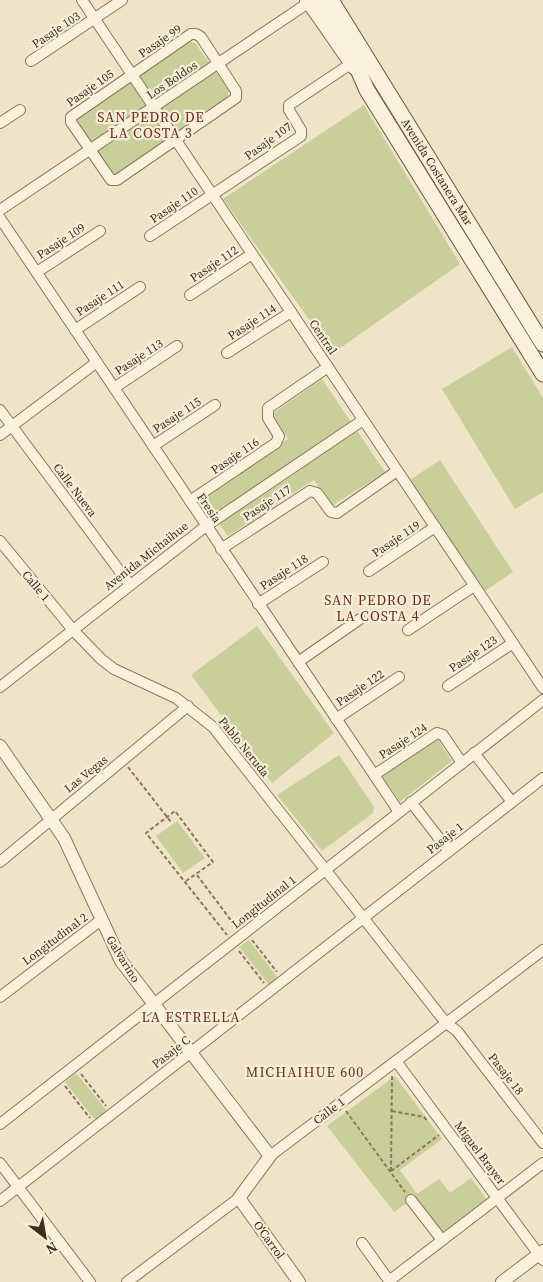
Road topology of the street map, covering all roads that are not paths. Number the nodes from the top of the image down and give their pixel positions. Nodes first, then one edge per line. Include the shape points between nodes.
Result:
1 (82, 0) edge
2 (122, 0) edge
3 (330, 0) edge
4 (310, 1) edge
5 (94, 19) junction
6 (31, 61) dead end
7 (218, 64) junction
8 (349, 65) junction
9 (132, 75) junction
10 (367, 90) junction
11 (153, 107) junction
12 (20, 110) dead end
13 (0, 123) edge
14 (176, 140) junction
15 (90, 150) junction
16 (212, 195) junction
17 (0, 210) edge
18 (0, 218) edge
19 (100, 231) dead end
20 (150, 236) dead end
21 (252, 254) junction
22 (36, 272) junction
23 (140, 287) dead end
24 (190, 295) dead end
25 (522, 309) junction
26 (291, 312) junction
27 (508, 318) junction
28 (75, 330) junction
29 (543, 344) edge
30 (177, 346) dead end
31 (228, 353) dead end
32 (97, 362) junction
33 (328, 367) junction
34 (543, 374) edge
35 (114, 388) junction
36 (215, 405) dead end
37 (0, 410) edge
38 (363, 420) junction
39 (11, 426) junction
40 (0, 436) edge
41 (153, 446) junction
42 (397, 470) junction
43 (190, 501) junction
44 (206, 526) junction
45 (435, 527) junction
46 (0, 541) edge
47 (221, 549) junction
48 (323, 562) dead end
49 (370, 571) dead end
50 (130, 585) junction
51 (474, 586) junction
52 (258, 604) junction
53 (360, 619) dead end
54 (73, 630) junction
55 (408, 630) dead end
56 (513, 642) junction
57 (298, 662) junction
58 (399, 677) dead end
59 (448, 686) dead end
60 (0, 687) edge
61 (543, 688) edge
62 (543, 700) edge
63 (188, 706) junction
64 (336, 719) junction
65 (0, 746) edge
66 (474, 753) junction
67 (462, 763) junction
68 (374, 775) junction
69 (543, 778) edge
70 (411, 802) junction
71 (512, 802) junction
72 (399, 812) junction
73 (52, 818) junction
74 (449, 851) junction
75 (0, 862) edge
76 (325, 870) junction
77 (362, 918) junction
78 (101, 920) junction
79 (542, 954) edge
80 (2, 992) edge
81 (153, 1004) junction
82 (446, 1023) junction
83 (190, 1052) junction
84 (398, 1064) junction
85 (0, 1124) edge
86 (543, 1143) edge
87 (270, 1156) junction
88 (543, 1162) edge
89 (0, 1163) edge
90 (18, 1187) junction
91 (498, 1197) junction
92 (239, 1198) junction
93 (0, 1200) edge
94 (411, 1200) road end
95 (442, 1240) junction
96 (362, 1244) dead end
97 (542, 1255) edge
98 (390, 1281) edge
99 (90, 1282) edge
100 (127, 1282) edge
101 (299, 1282) edge
102 (502, 1282) edge

1 - 5 street, Central
2 - 5 street, Pasaje 103
3 - 25 main road, Avenida Costanera Mar
4 - 7 street, Los Boldos
4 - 8 street, Avenida Costanera Mar
4 - 10 main road, Avenida Costanera Mar via 347,45
5 - 6 street, Pasaje 103
5 - 9 street, Central
7 - 9 street, Pasaje 99 via 201,37 193,34
7 - 11 street, Los Boldos
7 - 14 street via 236,90 236,98
8 - 10 street, Avenida Costanera Mar
8 - 16 street, Pasaje 107 via 290,105 289,110 301,130 301,136
9 - 11 street, Central
9 - 15 street, Pasaje 105 via 71,117
10 - 27 main road, Avenida Costanera Mar
11 - 14 street, Central
11 - 15 street, Los Boldos
12 - 13 street
14 - 15 street via 115,181 109,178
14 - 16 street, Central
15 - 17 street, Los Boldos
16 - 20 street, Pasaje 110
16 - 21 street, Central
18 - 22 street, Fresia
19 - 22 street, Pasaje 109
21 - 24 street, Pasaje 112
21 - 26 street, Central
22 - 28 street, Fresia
23 - 28 street, Pasaje 111
25 - 27 main road
25 - 29 main road, Avenida Costanera Mar
26 - 31 street, Pasaje 114
26 - 33 street, Central
27 - 34 main road, Avenida Costanera Mar
28 - 32 street, Fresia
30 - 35 street, Pasaje 113
32 - 35 street, Fresia
32 - 39 street
33 - 38 street, Central
33 - 43 street, Pasaje 116 via 268,408 268,418 279,434 276,443
35 - 41 street, Fresia
36 - 41 street, Pasaje 115
37 - 39 street, Calle Nueva
38 - 42 street, Central
38 - 44 street, Avenida Michaihue
39 - 40 street
39 - 50 street, Calle Nueva
41 - 43 street, Fresia
42 - 45 street, Central
42 - 47 street, Pasaje 117 via 337,513 331,512 317,493 310,491
43 - 44 street, Fresia
44 - 47 street, Fresia
44 - 50 street, Avenida Michaihue
45 - 49 street, Pasaje 119
45 - 51 street, Central
46 - 54 street, Calle 1
47 - 52 street, Fresia
48 - 52 street, Pasaje 118
50 - 54 street, Avenida Michaihue
51 - 55 street
51 - 56 street, Central
52 - 57 street, Fresia
53 - 57 street
54 - 60 street, Avenida Michaihue
54 - 63 street, Pablo Neruda via 108,665
56 - 59 street, Pasaje 123
56 - 61 street, Central
57 - 64 street, Fresia
58 - 64 street, Pasaje 122
62 - 66 street, Longitudinal 1
63 - 73 street, Las Vegas
63 - 76 street, Pablo Neruda via 216,731
64 - 68 street, Fresia
65 - 73 street, Galvarino
66 - 67 street, Longitudinal 1
66 - 71 street
67 - 68 street, Pasaje 124 via 443,735 437,733
67 - 70 street, Longitudinal 1
68 - 72 street, Fresia
69 - 71 street, Pasaje 1
70 - 72 street, Longitudinal 1
70 - 74 street
71 - 74 street, Pasaje 1
72 - 76 street, Longitudinal 1
73 - 75 street, Las Vegas
73 - 78 street, Galvarino
74 - 77 street, Pasaje 1
76 - 77 street, Pablo Neruda
76 - 81 street, Longitudinal 1
77 - 82 street, Pasaje 18
77 - 83 street, Pasaje C
78 - 80 street, Longitudinal 2
78 - 81 street, Galvarino via 119,956
79 - 82 street, Calle 1
81 - 83 street, Galvarino
81 - 85 street, Longitudinal 1
82 - 84 street, Calle 1
82 - 86 street, Pasaje 18 via 457,1031
83 - 87 street, Galvarino
83 - 90 street, Pasaje C
84 - 87 street, Calle 1
84 - 91 street, Miguel Brayer via 443,1132
87 - 92 street, Calle 1
88 - 91 street
89 - 90 street
90 - 93 street, Pasaje C
90 - 99 street
91 - 95 street
91 - 97 street, Miguel Brayer
92 - 100 street, Calle 1
92 - 101 street, O'Carrol
94 - 95 street
95 - 98 street
96 - 98 street
97 - 102 street

